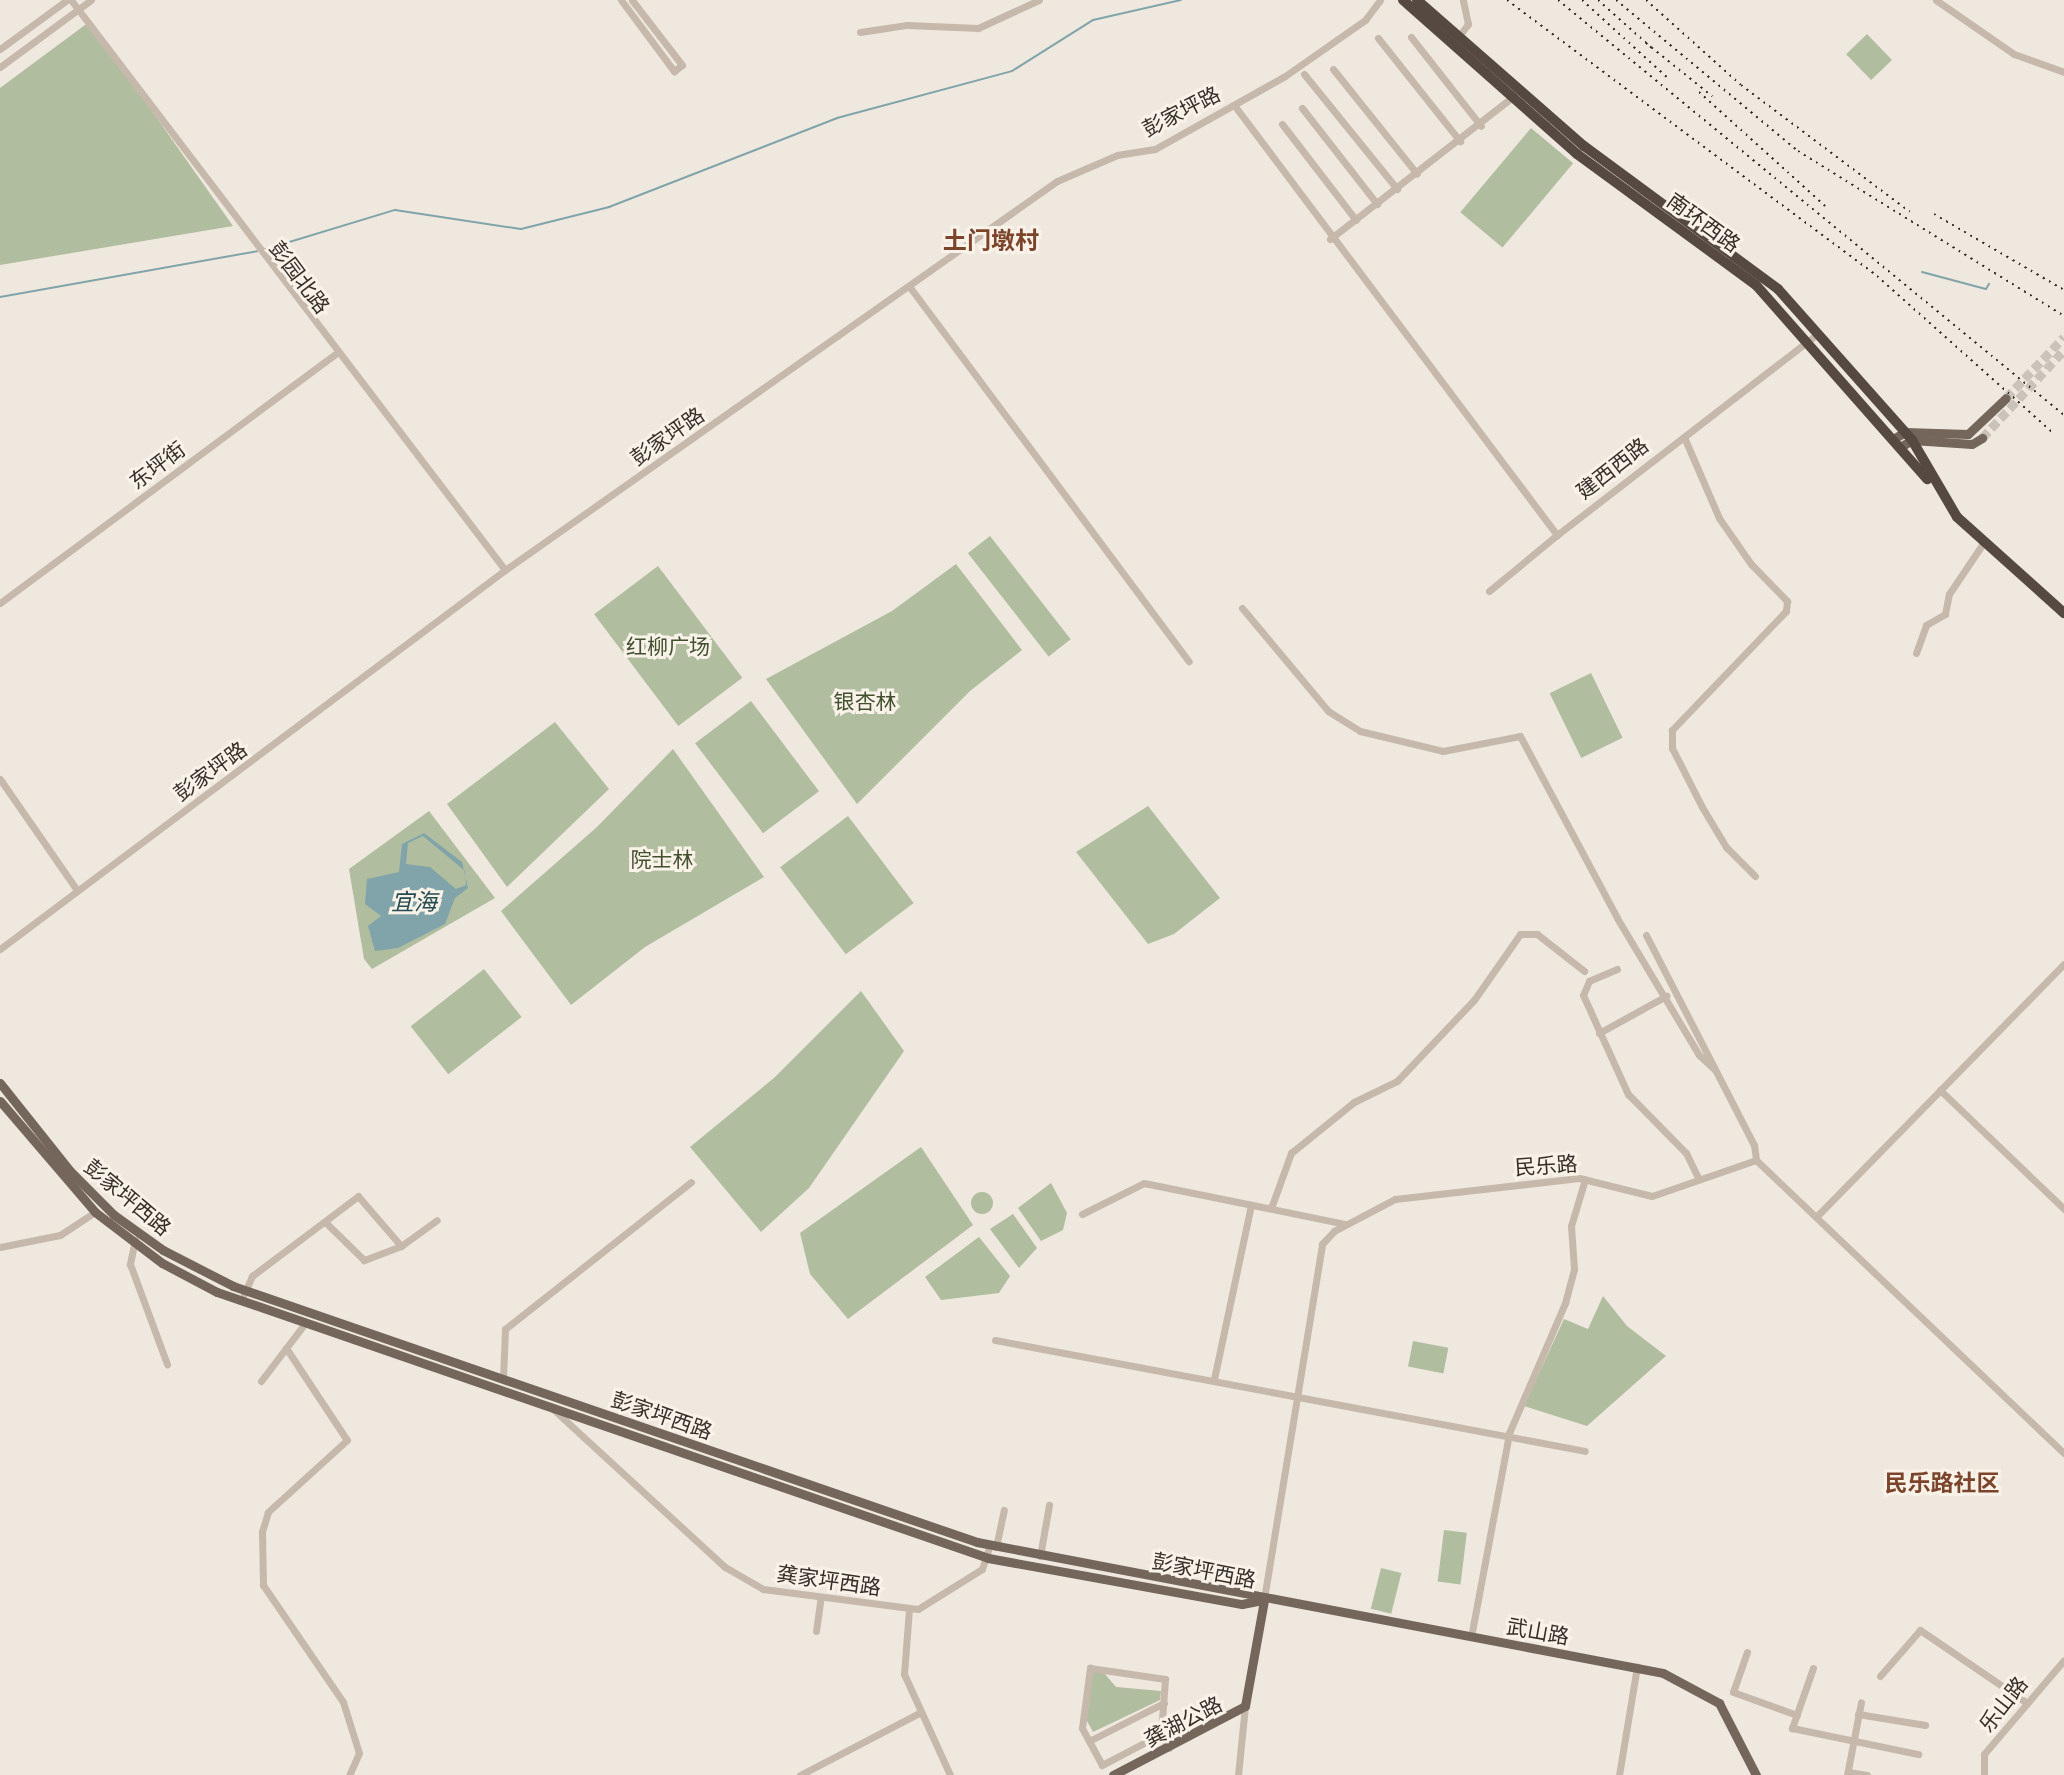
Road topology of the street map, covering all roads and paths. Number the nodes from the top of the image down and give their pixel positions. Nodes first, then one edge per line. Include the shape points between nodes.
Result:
1 (69, 0) edge
2 (90, 0) edge
3 (621, 0) edge
4 (632, 0) edge
5 (1039, 0) edge
6 (1380, 0) edge
7 (1403, 0) edge
8 (1417, 0) edge
9 (1463, 0) edge
10 (1936, 0) edge
11 (78, 9) junction
12 (860, 32) dead end
13 (1459, 36) junction
14 (1411, 37) dead end
15 (1378, 38) dead end
16 (0, 49) edge
17 (0, 67) edge
18 (1333, 69) dead end
19 (2064, 72) edge
20 (1304, 74) dead end
21 (1516, 94) junction
22 (1234, 105) junction
23 (1302, 108) dead end
24 (1282, 124) dead end
25 (1480, 126) junction
26 (1460, 141) junction
27 (1417, 174) junction
28 (1397, 189) junction
29 (1377, 204) junction
30 (1356, 220) junction
31 (1330, 239) junction
32 (909, 286) junction
33 (1818, 332) junction
34 (1808, 341) junction
35 (335, 354) junction
36 (2006, 398) tunnel mouth
37 (1908, 436) junction
38 (1685, 437) junction
39 (1982, 438) tunnel mouth
40 (1897, 443) junction
41 (1950, 509) junction
42 (1557, 535) junction
43 (1984, 542) junction
44 (505, 570) junction
45 (1489, 591) dead end
46 (0, 603) edge
47 (1242, 608) dead end
48 (2064, 613) edge
49 (1916, 653) dead end
50 (1189, 661) dead end
51 (0, 779) edge
52 (1755, 876) dead end
53 (77, 890) junction
54 (1646, 935) dead end
55 (0, 949) edge
56 (2064, 964) edge
57 (1617, 969) dead end
58 (1584, 971) dead end
59 (1666, 996) junction
60 (1599, 1033) junction
61 (1715, 1070) junction
62 (0, 1083) edge
63 (1940, 1090) junction
64 (0, 1101) edge
65 (1756, 1160) junction
66 (1698, 1178) junction
67 (1585, 1179) junction
68 (691, 1182) dead end
69 (1251, 1205) junction
70 (1271, 1208) junction
71 (2064, 1209) edge
72 (95, 1212) junction
73 (1082, 1214) dead end
74 (1818, 1215) junction
75 (437, 1220) dead end
76 (325, 1222) junction
77 (1346, 1224) junction
78 (139, 1234) junction
79 (132, 1242) junction
80 (401, 1246) junction
81 (0, 1247) edge
82 (245, 1290) junction
83 (242, 1301) junction
84 (306, 1322) junction
85 (995, 1340) dead end
86 (286, 1348) junction
87 (167, 1364) dead end
88 (503, 1379) junction
89 (1214, 1379) junction
90 (261, 1381) dead end
91 (1303, 1396) junction
92 (553, 1409) junction
93 (1509, 1433) junction
94 (1585, 1451) dead end
95 (2064, 1453) edge
96 (1049, 1504) dead end
97 (1004, 1510) dead end
98 (993, 1546) junction
99 (1040, 1557) junction
100 (988, 1558) junction
101 (821, 1597) junction
102 (1264, 1600) junction
103 (909, 1609) junction
104 (816, 1631) dead end
105 (1471, 1637) junction
106 (1748, 1652) dead end
107 (2064, 1660) edge
108 (1637, 1666) junction
109 (1813, 1668) dead end
110 (1880, 1676) dead end
111 (2024, 1701) junction
112 (1861, 1702) dead end
113 (1164, 1703) junction
114 (1245, 1706) junction
115 (919, 1713) junction
116 (1858, 1714) junction
117 (1797, 1715) junction
118 (1925, 1725) dead end
119 (1161, 1734) junction
120 (1089, 1741) junction
121 (1853, 1744) junction
122 (1169, 1748) junction
123 (1918, 1754) dead end
124 (1848, 1774) edge
125 (349, 1775) edge
126 (800, 1775) edge
127 (950, 1775) edge
128 (1113, 1775) edge
129 (1238, 1775) edge
130 (1619, 1775) edge
131 (1756, 1775) edge
132 (1867, 1775) edge
133 (1984, 1775) edge

1 - 11 street, 彭园北路
1 - 16 street
2 - 11 street
3 - 4 street via 674,71 682,65
5 - 12 street via 978,29 907,25
6 - 22 street, 彭家坪路 via 1340,39
7 - 21 highway, 南环西路
8 - 13 highway, 南环西路
9 - 13 street via 1469,19
10 - 19 street via 2014,54
11 - 17 street
11 - 35 street, 彭园北路
13 - 21 highway, 南环西路
14 - 25 street
15 - 26 street
18 - 27 street
20 - 28 street
21 - 25 street
21 - 33 highway, 南环西路 via 1753,265
21 - 34 highway, 南环西路 via 1577,154 1756,285
22 - 31 street
22 - 32 street, 彭家坪路 via 1155,149 1117,155 1057,181
23 - 29 street
24 - 30 street
25 - 26 street
26 - 27 street
27 - 28 street
28 - 29 street
29 - 30 street
30 - 31 street
31 - 42 street
32 - 44 street, 彭家坪路
32 - 50 street
33 - 34 street, 建西西路
33 - 37 highway
34 - 38 street, 建西西路
34 - 40 highway, 南环西路
35 - 44 street, 彭园北路
35 - 46 street, 东坪街
36 - 37 main road via 1968,434
37 - 39 main road via 1972,444
37 - 40 main road
37 - 41 highway
38 - 42 street, 建西西路
38 - 52 street via 1719,518 1751,564 1787,601 1786,611 1672,730 1672,748 1702,807 1726,848
40 - 41 highway, 南环西路
41 - 43 highway
42 - 45 street, 建西西路
43 - 48 highway
43 - 49 street via 1949,594 1945,614 1926,625
44 - 53 street, 彭家坪路
47 - 59 street via 1328,711 1360,731 1443,751 1520,736
51 - 53 street
53 - 55 street, 彭家坪路
54 - 61 street
56 - 63 street
57 - 60 street via 1584,987
58 - 70 street via 1537,934 1520,934 1474,1000 1397,1081 1354,1102 1291,1153
59 - 60 street
59 - 61 street via 1699,1055
60 - 66 street via 1628,1094 1686,1153
61 - 65 street
62 - 78 main road, 彭家坪西路 via 70,1171
63 - 71 street
63 - 74 street
64 - 72 main road, 彭家坪西路
65 - 66 street, 民乐路
65 - 74 street
66 - 67 street, 民乐路 via 1652,1196
67 - 77 street, 民乐路 via 1395,1199
67 - 93 street via 1571,1226 1574,1269 1565,1303
68 - 88 street via 505,1329
69 - 70 street
69 - 73 street via 1144,1184
69 - 89 street
70 - 77 street
72 - 79 main road, 彭家坪西路
72 - 81 street via 60,1235
74 - 95 street
75 - 80 street
76 - 80 street via 364,1260
76 - 80 street via 358,1196
76 - 82 street via 252,1276
77 - 91 street, 民乐路 via 1322,1244
78 - 79 street
78 - 82 main road, 彭家坪西路
79 - 83 main road, 彭家坪西路
79 - 87 street via 130,1264
82 - 83 street
82 - 88 main road, 彭家坪西路
83 - 84 main road, 彭家坪西路
84 - 86 street
84 - 92 main road, 彭家坪西路
85 - 89 street
86 - 90 street
86 - 125 street via 347,1440 264,1520 263,1585 343,1702 359,1753
88 - 98 main road, 彭家坪西路
89 - 91 street
91 - 93 street
91 - 102 street, 民乐路
92 - 100 main road, 彭家坪西路
92 - 101 street, 龚家坪西路 via 745,1582
93 - 94 street
93 - 105 street
96 - 99 street
97 - 98 street
98 - 99 main road, 彭家坪西路
98 - 100 street
99 - 102 main road, 彭家坪西路
100 - 102 main road, 彭家坪西路 via 1242,1604
100 - 103 street, 龚家坪西路 via 982,1569 929,1605
101 - 103 street, 龚家坪西路
101 - 104 street
102 - 105 main road, 武山路
102 - 114 main road, 龚湖公路
103 - 115 street, 龚家坪西路 via 904,1674
105 - 108 main road, 武山路
106 - 117 street via 1733,1692
107 - 111 street, 乐山路
108 - 130 street
108 - 131 main road, 武山路 via 1680,1679 1718,1703
109 - 117 street
110 - 111 street via 1920,1630
111 - 133 street, 乐山路 via 1984,1754
112 - 116 street
113 - 119 street
113 - 120 street
113 - 120 street via 1166,1679 1090,1668 1082,1728
114 - 122 main road, 龚湖公路
114 - 129 street
115 - 126 street
115 - 127 street, 龚家坪西路
116 - 118 street
116 - 121 street
117 - 121 street via 1792,1728
119 - 120 street via 1101,1765
119 - 122 street
121 - 123 street
121 - 124 street
122 - 128 main road, 龚湖公路
124 - 132 street

